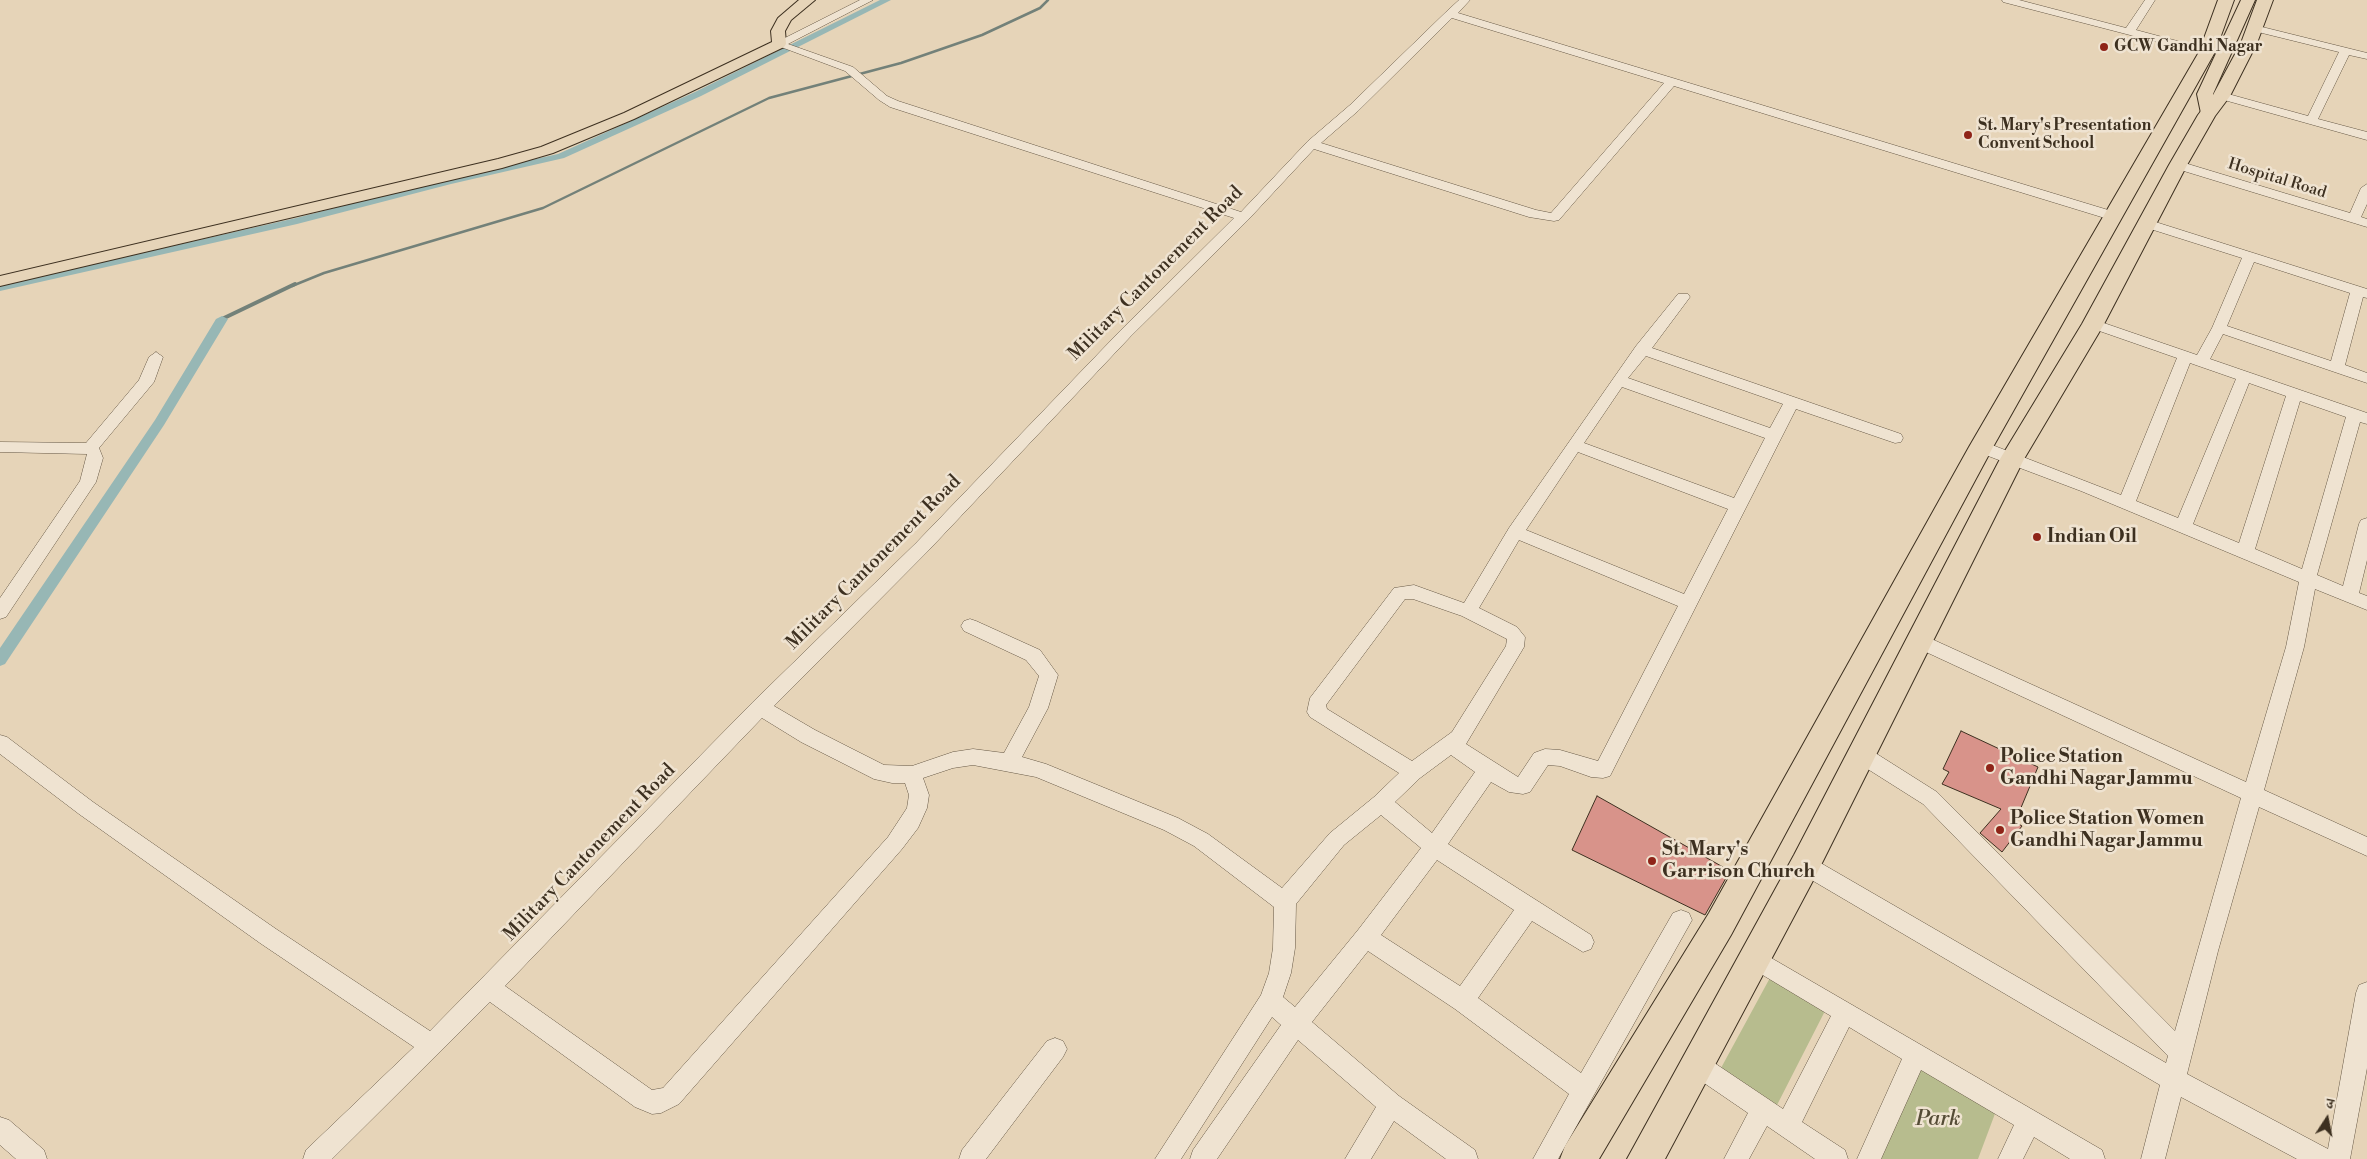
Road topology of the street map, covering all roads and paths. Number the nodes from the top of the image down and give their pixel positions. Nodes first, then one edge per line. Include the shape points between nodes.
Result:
1 (808, 0) edge
2 (868, 0) edge
3 (1465, 0) edge
4 (2007, 0) edge
5 (2150, 0) edge
6 (2226, 0) edge
7 (2248, 0) edge
8 (2265, 0) edge
9 (1450, 14) junction
10 (2254, 28) junction
11 (2129, 32) junction
12 (782, 45) junction
13 (2346, 50) junction
14 (2207, 52) junction
15 (2367, 56) edge
16 (1671, 82) junction
17 (2212, 102) junction
18 (2312, 120) junction
19 (2367, 136) edge
20 (1312, 144) junction
21 (2185, 168) junction
22 (2367, 188) edge
23 (2113, 216) junction
24 (1243, 217) junction
25 (2354, 219) junction
26 (2146, 223) junction
27 (2367, 223) edge
28 (2249, 257) junction
29 (0, 281) edge
30 (2362, 292) edge
31 (1684, 297) dead end
32 (2093, 324) junction
33 (2219, 328) junction
34 (1641, 349) junction
35 (2185, 356) junction
36 (156, 357) dead end
37 (2201, 362) junction
38 (2337, 368) junction
39 (2244, 377) junction
40 (2367, 378) edge
41 (1619, 380) junction
42 (2294, 394) junction
43 (1792, 401) junction
44 (2361, 417) edge
45 (1773, 435) junction
46 (1895, 438) dead end
47 (1575, 445) junction
48 (0, 447) edge
49 (1981, 447) junction
50 (90, 448) junction
51 (2012, 459) junction
52 (2126, 504) junction
53 (1738, 506) junction
54 (2367, 524) edge
55 (2183, 527) junction
56 (1515, 532) junction
57 (2245, 553) junction
58 (2308, 578) junction
59 (2350, 595) junction
60 (1689, 603) junction
61 (2367, 603) edge
62 (1468, 611) junction
63 (0, 612) edge
64 (970, 626) dead end
65 (1919, 641) junction
66 (760, 707) junction
67 (0, 743) edge
68 (1451, 744) junction
69 (1862, 755) junction
70 (1009, 762) junction
71 (1488, 770) junction
72 (1413, 772) junction
73 (912, 774) junction
74 (2254, 793) junction
75 (1381, 803) junction
76 (1434, 847) junction
77 (2367, 847) edge
78 (1805, 865) junction
79 (1285, 903) junction
80 (1529, 910) junction
81 (1681, 920) dead end
82 (1366, 937) junction
83 (1584, 942) dead end
84 (1754, 958) junction
85 (488, 987) junction
86 (2367, 993) edge
87 (1270, 1001) junction
88 (1463, 1001) junction
89 (1845, 1012) junction
90 (1297, 1022) junction
91 (432, 1046) junction
92 (1055, 1048) dead end
93 (1916, 1054) junction
94 (2182, 1054) junction
95 (2362, 1062) edge
96 (1696, 1064) junction
97 (2174, 1080) junction
98 (1585, 1091) junction
99 (1391, 1104) junction
100 (1763, 1110) junction
101 (2028, 1120) junction
102 (1787, 1127) junction
103 (0, 1129) edge
104 (35, 1159) edge
105 (315, 1159) edge
106 (971, 1159) edge
107 (1167, 1159) edge
108 (1202, 1159) edge
109 (1357, 1159) edge
110 (1466, 1159) edge
111 (1545, 1159) edge
112 (1578, 1159) edge
113 (1645, 1159) edge
114 (1736, 1159) edge
115 (1836, 1159) edge
116 (1869, 1159) edge
117 (2010, 1159) edge
118 (2093, 1159) edge
119 (2153, 1159) edge
120 (2322, 1159) edge
121 (2338, 1159) edge

1 - 12 main road via 785,18 778,31
2 - 12 street
3 - 9 street, Military Cantonement Road
4 - 11 street
5 - 11 street
6 - 14 highway
7 - 17 main road
8 - 10 highway
9 - 16 street
9 - 20 street, Military Cantonement Road via 1354,108
10 - 13 street
10 - 17 highway
11 - 14 street
12 - 24 street via 841,65 894,104
12 - 29 main road via 604,127 528,156
13 - 15 street
13 - 18 street
14 - 23 highway
16 - 20 street via 1554,217 1534,214
16 - 23 street
17 - 18 street
17 - 21 highway
18 - 19 street
20 - 24 street, Military Cantonement Road
21 - 25 street, Hospital Road
21 - 26 highway
22 - 25 street
23 - 49 highway
24 - 66 street, Military Cantonement Road via 1126,332 922,547
25 - 27 street, Hospital Road
26 - 28 street
26 - 32 highway
28 - 30 street
28 - 33 street
30 - 38 street
31 - 34 street
32 - 35 street
32 - 51 highway
33 - 37 street
33 - 38 street
34 - 41 street
34 - 43 street
35 - 37 street
35 - 52 street
36 - 50 street via 146,382
37 - 39 street
38 - 40 street
39 - 42 street
39 - 55 street
41 - 45 street
41 - 47 street
42 - 44 street
42 - 57 street
43 - 45 street
43 - 46 street
44 - 58 street
45 - 53 street
47 - 53 street
47 - 56 street
48 - 50 street
49 - 51 street
49 - 112 highway via 1720,924
50 - 63 street via 95,458 88,482
51 - 52 street
51 - 65 highway
52 - 55 street
53 - 60 street
54 - 59 street
55 - 57 street
56 - 60 street
56 - 62 street
57 - 58 street
58 - 59 street
58 - 74 street via 2296,647
59 - 61 street
60 - 71 street via 1603,770 1546,757 1541,759 1523,786 1516,786
62 - 68 street via 1511,632 1517,642 1464,732
62 - 72 street via 1414,592 1400,593 1316,703 1317,712 1322,716
64 - 70 street via 1033,655 1048,675 1038,708
65 - 69 highway
65 - 74 street
66 - 73 street via 881,773
66 - 85 street, Military Cantonement Road
67 - 91 street via 244,919
68 - 71 street
68 - 72 street
69 - 78 highway
69 - 94 street via 1930,798
70 - 73 street via 972,757
70 - 79 street via 1065,779 1172,824 1238,865
71 - 76 street
72 - 75 street
73 - 85 street via 919,794 911,822 671,1096 652,1102 643,1099
74 - 77 street
74 - 94 street via 2207,951
75 - 76 street
75 - 79 street via 1337,838 1298,882
76 - 80 street
76 - 82 street
78 - 84 highway
78 - 97 street
79 - 87 street via 1284,948 1280,973
80 - 83 street
80 - 88 street via 1519,919
81 - 98 street
82 - 88 street
82 - 90 street
84 - 89 street
84 - 96 highway
85 - 91 street, Military Cantonement Road
86 - 95 street
87 - 90 street
87 - 107 street
88 - 98 street
89 - 93 street
89 - 102 street
90 - 99 street
90 - 108 street
91 - 105 street, Military Cantonement Road
92 - 106 street
93 - 101 street
93 - 116 street
94 - 97 street
95 - 121 street
96 - 100 street
96 - 113 highway
97 - 119 street
97 - 120 street
98 - 111 street
99 - 109 street
99 - 110 street
100 - 102 street
100 - 114 street
101 - 117 street
101 - 118 street
102 - 115 street
103 - 104 street

